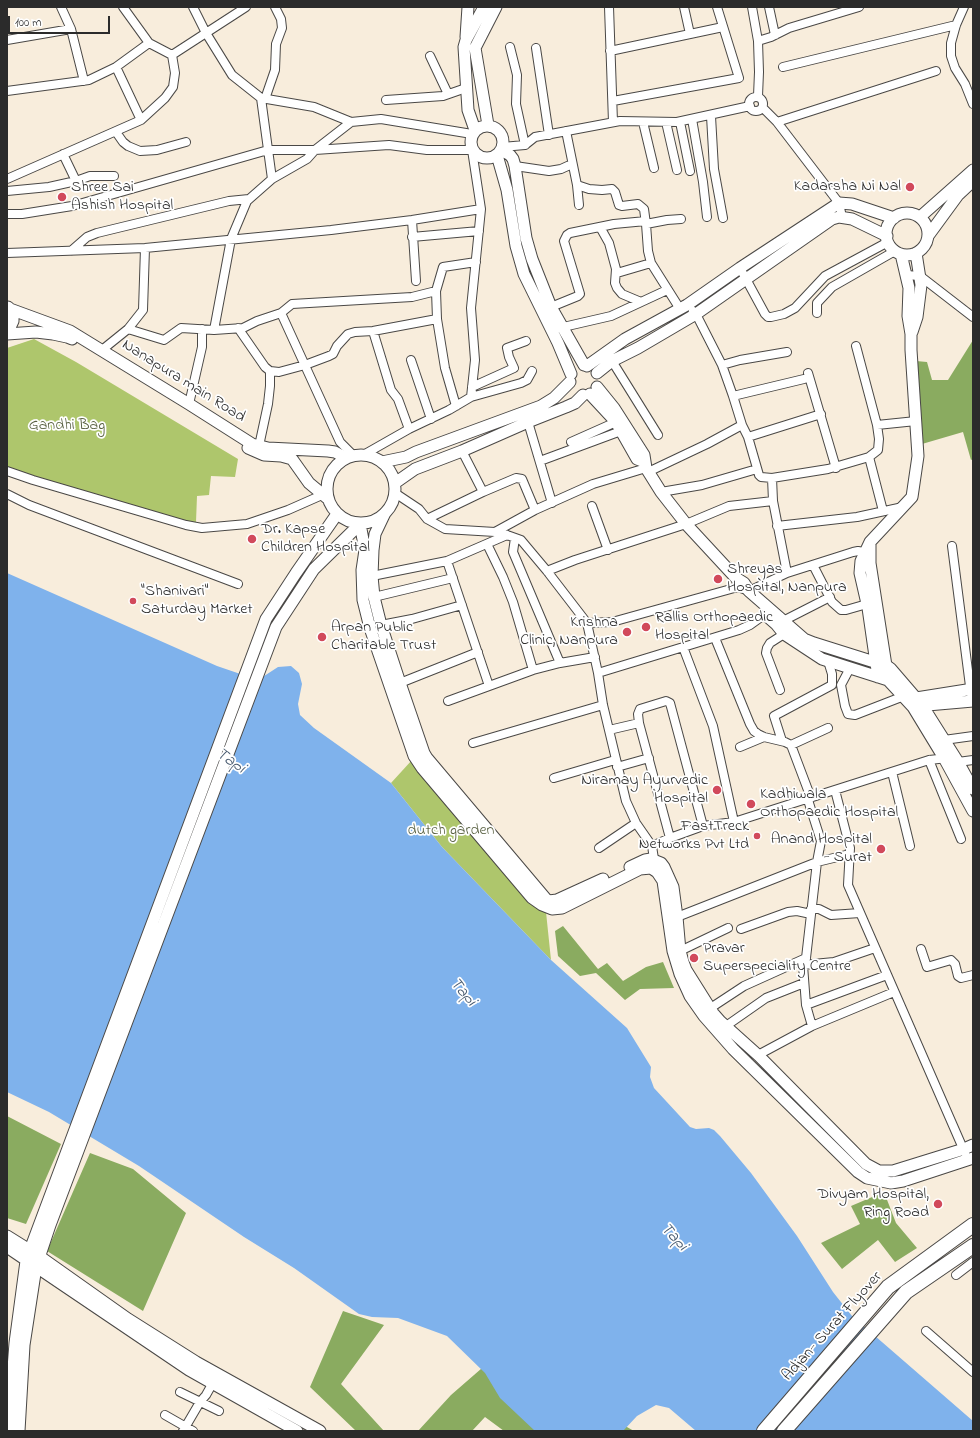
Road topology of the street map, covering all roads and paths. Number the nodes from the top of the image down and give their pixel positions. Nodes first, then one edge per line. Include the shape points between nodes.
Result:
1 (61, 7) edge
2 (123, 7) edge
3 (193, 7) edge
4 (246, 7) edge
5 (275, 7) edge
6 (468, 7) edge
7 (484, 7) edge
8 (496, 7) edge
9 (609, 7) edge
10 (684, 7) edge
11 (717, 7) edge
12 (752, 7) edge
13 (769, 7) edge
14 (859, 7) edge
15 (964, 7) edge
16 (956, 25) junction
17 (723, 27) junction
18 (71, 29) junction
19 (206, 33) junction
20 (690, 34) junction
21 (775, 35) junction
22 (7, 40) edge
23 (466, 40) junction
24 (758, 41) junction
25 (149, 43) junction
26 (510, 46) dead end
27 (475, 48) junction
28 (536, 48) dead end
29 (610, 51) junction
30 (172, 54) junction
31 (430, 56) dead end
32 (116, 67) junction
33 (783, 67) dead end
34 (936, 71) dead end
35 (84, 81) junction
36 (466, 88) junction
37 (7, 91) edge
38 (448, 94) junction
39 (758, 96) junction
40 (263, 98) junction
41 (386, 100) dead end
42 (612, 101) junction
43 (973, 104) edge
44 (750, 106) junction
45 (763, 108) junction
46 (711, 116) junction
47 (692, 119) junction
48 (141, 120) junction
49 (351, 122) junction
50 (613, 122) junction
51 (643, 122) junction
52 (666, 122) junction
53 (680, 122) junction
54 (777, 122) junction
55 (488, 126) junction
56 (566, 131) junction
57 (116, 132) junction
58 (474, 132) junction
59 (549, 134) junction
60 (186, 142) dead end
61 (525, 145) junction
62 (268, 150) junction
63 (315, 150) junction
64 (472, 150) junction
65 (500, 151) junction
66 (63, 154) junction
67 (572, 164) junction
68 (515, 166) junction
69 (654, 168) dead end
70 (677, 170) dead end
71 (973, 170) edge
72 (690, 171) dead end
73 (114, 176) dead end
74 (7, 179) edge
75 (272, 179) junction
76 (973, 181) edge
77 (76, 182) junction
78 (577, 184) junction
79 (7, 191) edge
80 (249, 199) junction
81 (839, 203) junction
82 (579, 205) dead end
83 (481, 209) junction
84 (7, 214) edge
85 (707, 217) dead end
86 (842, 217) junction
87 (723, 218) dead end
88 (894, 218) junction
89 (920, 218) junction
90 (681, 219) dead end
91 (412, 220) junction
92 (646, 222) junction
93 (600, 227) junction
94 (479, 231) junction
95 (928, 236) junction
96 (412, 237) junction
97 (231, 239) junction
98 (893, 246) junction
99 (145, 248) junction
100 (71, 251) junction
101 (916, 252) junction
102 (7, 253) edge
103 (476, 262) junction
104 (651, 263) junction
105 (740, 268) junction
106 (617, 273) junction
107 (906, 275) junction
108 (920, 276) junction
109 (746, 279) junction
110 (416, 281) dead end
111 (667, 290) junction
112 (436, 291) junction
113 (641, 302) junction
114 (551, 307) junction
115 (684, 307) junction
116 (9, 308) edge
117 (817, 312) dead end
118 (281, 313) junction
119 (696, 314) junction
120 (973, 317) edge
121 (437, 319) junction
122 (238, 328) junction
123 (128, 329) junction
124 (202, 329) junction
125 (557, 329) junction
126 (214, 330) junction
127 (373, 331) junction
128 (7, 334) edge
129 (911, 334) junction
130 (526, 342) dead end
131 (856, 346) dead end
132 (102, 350) junction
133 (787, 352) dead end
134 (411, 360) dead end
135 (612, 361) junction
136 (305, 365) junction
137 (722, 365) junction
138 (586, 366) junction
139 (270, 371) junction
140 (532, 371) dead end
141 (597, 373) junction
142 (570, 378) junction
143 (472, 387) junction
144 (590, 392) junction
145 (733, 396) junction
146 (471, 397) junction
147 (189, 404) junction
148 (456, 406) junction
149 (821, 414) junction
150 (431, 419) junction
151 (916, 421) junction
152 (528, 422) junction
153 (742, 425) junction
154 (877, 425) junction
155 (618, 426) junction
156 (409, 429) junction
157 (658, 435) dead end
158 (748, 437) junction
159 (571, 442) dead end
160 (259, 446) junction
161 (462, 451) junction
162 (365, 454) junction
163 (349, 456) junction
164 (869, 457) junction
165 (540, 461) junction
166 (382, 462) junction
167 (646, 467) junction
168 (836, 468) junction
169 (7, 470) edge
170 (757, 470) junction
171 (772, 478) junction
172 (395, 488) junction
173 (483, 492) junction
174 (661, 492) junction
175 (7, 494) edge
176 (325, 497) junction
177 (773, 501) junction
178 (552, 503) junction
179 (592, 506) dead end
180 (904, 507) junction
181 (535, 510) junction
182 (882, 511) junction
183 (385, 513) junction
184 (336, 514) junction
185 (427, 519) junction
186 (360, 524) junction
187 (686, 524) junction
188 (777, 526) junction
189 (495, 532) junction
190 (511, 536) junction
191 (487, 544) junction
192 (952, 546) dead end
193 (868, 549) junction
194 (608, 550) junction
195 (447, 561) junction
196 (813, 565) junction
197 (548, 571) junction
198 (787, 573) junction
199 (372, 576) junction
200 (453, 578) junction
201 (238, 584) dead end
202 (741, 585) junction
203 (374, 597) junction
204 (830, 597) junction
205 (866, 604) junction
206 (462, 605) junction
207 (764, 614) junction
208 (587, 623) junction
209 (780, 623) junction
210 (381, 625) junction
211 (784, 634) junction
212 (715, 638) junction
213 (683, 647) junction
214 (478, 652) junction
215 (594, 657) junction
216 (828, 661) junction
217 (560, 664) junction
218 (882, 665) junction
219 (850, 668) junction
220 (533, 670) junction
221 (598, 673) junction
222 (883, 678) junction
223 (400, 683) junction
224 (837, 683) junction
225 (489, 686) junction
226 (972, 689) edge
227 (780, 690) dead end
228 (448, 701) dead end
229 (913, 701) junction
230 (972, 701) edge
231 (944, 703) junction
232 (603, 705) junction
233 (931, 720) junction
234 (640, 722) junction
235 (828, 728) dead end
236 (609, 730) junction
237 (973, 736) edge
238 (764, 737) junction
239 (944, 740) junction
240 (782, 741) junction
241 (473, 743) dead end
242 (791, 744) junction
243 (740, 748) dead end
244 (649, 758) junction
245 (953, 759) junction
246 (929, 760) junction
247 (973, 760) edge
248 (616, 764) junction
249 (892, 772) junction
250 (554, 778) dead end
251 (972, 786) edge
252 (835, 790) junction
253 (810, 799) junction
254 (973, 811) edge
255 (734, 822) junction
256 (636, 823) junction
257 (702, 826) junction
258 (670, 838) junction
259 (961, 839) dead end
260 (652, 846) junction
261 (910, 846) dead end
262 (599, 848) dead end
263 (850, 854) junction
264 (817, 862) junction
265 (652, 864) junction
266 (811, 912) junction
267 (860, 913) junction
268 (677, 917) junction
269 (728, 928) dead end
270 (741, 929) dead end
271 (875, 948) junction
272 (921, 949) dead end
273 (680, 951) junction
274 (804, 961) junction
275 (973, 975) edge
276 (887, 976) junction
277 (804, 983) junction
278 (894, 992) junction
279 (806, 1005) junction
280 (706, 1011) junction
281 (726, 1026) junction
282 (812, 1026) junction
283 (758, 1055) junction
284 (968, 1147) edge
285 (971, 1159) edge
286 (46, 1224) junction
287 (973, 1225) edge
288 (973, 1235) edge
289 (7, 1236) edge
290 (973, 1246) edge
291 (7, 1247) edge
292 (973, 1253) edge
293 (33, 1259) junction
294 (973, 1262) edge
295 (956, 1275) dead end
296 (900, 1292) junction
297 (926, 1331) dead end
298 (10, 1370) edge
299 (973, 1372) edge
300 (215, 1379) junction
301 (180, 1392) dead end
302 (200, 1402) junction
303 (218, 1411) dead end
304 (8, 1413) edge
305 (165, 1415) dead end
306 (187, 1430) edge
307 (8, 1431) edge
308 (19, 1431) edge
309 (297, 1431) edge
310 (320, 1431) edge
311 (764, 1431) edge
312 (773, 1431) edge
313 (784, 1431) edge
314 (796, 1431) edge

1 - 18 street
2 - 25 street
3 - 19 street
4 - 19 street
5 - 40 street via 282,28 276,44 275,70
6 - 23 main road
7 - 23 main road
8 - 27 main road
9 - 29 street
10 - 20 street
11 - 17 street
12 - 24 street
13 - 21 street
14 - 21 street via 788,28
15 - 16 street
16 - 33 street
16 - 43 street via 951,43 951,56
17 - 20 street
17 - 42 street via 739,78
18 - 22 street
18 - 35 street
19 - 30 street
19 - 40 street via 232,75
20 - 29 street
21 - 24 street
23 - 27 main road
23 - 36 main road
24 - 39 street
25 - 30 street
25 - 32 street
26 - 61 street via 517,76 516,104
27 - 55 main road
28 - 59 street
29 - 42 street
30 - 48 street via 175,73 173,87
31 - 38 street
32 - 35 street
32 - 48 street
34 - 54 street
35 - 37 street
36 - 38 street
36 - 58 main road via 469,117
38 - 41 street
39 - 44 street via 750,100
39 - 45 street via 763,101
40 - 49 street via 314,107
40 - 62 street
42 - 50 street
44 - 45 street via 754,111
44 - 46 street
45 - 54 street
46 - 47 street
46 - 87 street via 714,169
47 - 53 street
47 - 85 street
48 - 57 street
49 - 58 street via 381,119
49 - 63 street
50 - 51 street
50 - 56 street
51 - 52 street
51 - 69 street
52 - 53 street
52 - 70 street
53 - 72 street
54 - 81 street
55 - 58 main road
55 - 65 main road via 493,126 500,133 503,142
56 - 59 street
56 - 67 street
57 - 60 street via 128,146 140,151 157,150
57 - 66 street
58 - 64 main road via 470,144
59 - 61 street via 535,137
61 - 65 street
62 - 63 street
62 - 75 street
62 - 84 street via 72,206
63 - 64 street via 389,145 427,150
63 - 75 street via 307,158
64 - 65 main road via 483,158 493,158
64 - 83 street
65 - 68 main road via 510,155
65 - 125 main road via 522,267
66 - 74 street
66 - 77 street
67 - 68 street via 549,171
67 - 78 street
68 - 114 main road via 529,248
71 - 89 main road
73 - 77 street via 90,176
75 - 80 street
76 - 95 main road via 958,195
77 - 79 street
78 - 82 street
78 - 92 street via 589,189 612,190 619,205 642,206
80 - 97 street
80 - 100 street via 229,201 97,233 87,237
81 - 86 street
81 - 88 main road via 852,204
81 - 105 main road
83 - 91 street
83 - 94 street
86 - 98 main road via 852,219
86 - 109 main road via 826,222
88 - 89 main road via 907,213
88 - 98 main road via 888,226
89 - 95 main road via 924,222
90 - 92 street
91 - 96 street
91 - 97 street
92 - 93 street
92 - 104 street
93 - 106 street via 609,243
93 - 114 street via 570,233 565,239 580,294
94 - 96 street
94 - 103 street
95 - 101 main road via 924,246
96 - 110 street
97 - 99 street
97 - 126 street
98 - 101 main road via 911,254
98 - 107 main road
98 - 109 street via 825,276 800,304 778,315 768,317 765,314
98 - 117 street via 832,287 817,303
99 - 100 street
99 - 123 street via 143,310
100 - 102 street
101 - 108 main road
103 - 112 street via 443,267
103 - 143 street via 471,308 475,360
104 - 106 street
104 - 111 street
105 - 109 street
105 - 115 main road
106 - 113 street via 615,283 619,291
107 - 108 street
107 - 129 main road
108 - 120 street
108 - 129 main road via 917,317
109 - 119 main road
111 - 113 street
111 - 115 street
112 - 118 street via 412,297 292,304
112 - 121 street
113 - 125 street via 607,318
114 - 125 main road
115 - 119 street
115 - 138 main road via 625,339
116 - 128 main road via 14,321
116 - 132 main road, Nanapura main Road via 70,331
118 - 122 street
118 - 136 street
119 - 135 main road
119 - 137 street
121 - 127 street
121 - 148 street via 446,373
122 - 126 street
122 - 139 street
123 - 124 street via 164,340 181,328
123 - 132 street
124 - 126 street
124 - 147 street via 202,347
125 - 138 main road
125 - 142 main road
127 - 136 street via 348,334 336,346 333,354
127 - 156 street via 391,390 398,399
128 - 176 main road, Nanapura main Road via 36,332 67,337 249,450 292,459 309,483
129 - 151 main road
130 - 143 street via 507,348 514,368
131 - 154 street
132 - 147 main road, Nanapura main Road
133 - 137 street
134 - 150 street
135 - 141 main road
135 - 157 street
136 - 139 street via 283,371
136 - 163 street via 340,442
137 - 145 street
138 - 141 main road
138 - 142 main road via 576,368
139 - 160 street via 268,404
140 - 146 street via 527,380 520,383
141 - 144 main road via 598,382
142 - 144 main road via 576,392
142 - 166 main road via 554,398 541,406 406,457
143 - 146 street
144 - 152 main road via 571,405
144 - 155 main road
144 - 167 main road via 614,408 644,455
145 - 149 street via 806,376
145 - 153 street
146 - 148 street
147 - 160 main road, Nanapura main Road
148 - 150 street
149 - 158 street
149 - 168 street
150 - 156 street
151 - 154 street
151 - 180 main road via 918,456 912,497
152 - 161 main road
152 - 165 street
153 - 158 street
153 - 167 street via 706,444
154 - 164 street via 878,450
155 - 159 street
155 - 165 street
155 - 167 main road via 637,459
156 - 162 street
158 - 170 street
160 - 163 main road, Nanapura main Road via 328,450
161 - 172 main road via 415,469
161 - 173 street
162 - 163 main road
162 - 166 main road
163 - 176 main road via 338,463 330,475
164 - 168 street
164 - 182 street
165 - 178 street
166 - 172 main road via 390,472
167 - 174 main road
167 - 178 street via 594,484
168 - 171 street
169 - 176 street via 32,480 202,528 247,524
170 - 171 street via 758,475
170 - 174 street via 702,485
171 - 177 street
172 - 183 main road via 391,506
172 - 185 street
173 - 181 street via 518,478 522,479
173 - 185 street
174 - 187 main road
175 - 201 street via 29,505
176 - 184 main road
177 - 187 street via 729,506
177 - 188 street
178 - 181 street
179 - 194 street
180 - 182 street
180 - 193 main road
181 - 189 street
182 - 188 street via 848,518
183 - 186 main road via 374,521
183 - 199 main road via 376,534
184 - 186 main road
184 - 286 main road via 266,619
185 - 189 street via 445,529
186 - 265 main road via 365,550 362,590 368,620 411,749 426,774 532,898 542,906 562,908
186 - 286 main road via 314,569 276,626
187 - 194 street
187 - 202 main road
188 - 198 street
189 - 190 street
190 - 191 street
190 - 197 street via 521,540
190 - 217 street via 512,552
191 - 195 street
191 - 220 street via 503,577
192 - 226 street
193 - 196 street
193 - 205 main road via 861,561 860,573
193 - 218 main road
194 - 197 street
195 - 199 street
195 - 200 street
196 - 198 street
196 - 204 street
197 - 208 street
198 - 202 street
199 - 203 main road
200 - 203 street
200 - 206 street
202 - 207 main road
202 - 208 street via 612,622
202 - 209 main road
203 - 210 main road
204 - 205 street via 841,610
204 - 209 street
205 - 218 main road
206 - 210 street
206 - 214 street
207 - 209 main road
207 - 212 street via 740,630
208 - 215 street
209 - 211 main road
209 - 218 main road via 814,643
210 - 223 main road
211 - 216 main road
211 - 227 street via 770,643 766,653
212 - 213 street
212 - 238 street via 750,724
213 - 221 street
213 - 255 street via 713,726
214 - 223 street
214 - 225 street
215 - 217 street
215 - 221 street
216 - 219 main road
216 - 224 street
217 - 220 street
218 - 222 main road
218 - 229 main road via 899,677
219 - 222 main road
219 - 224 street
220 - 225 street
221 - 232 street
222 - 229 main road
223 - 265 main road via 427,758 546,899 557,900 645,860
224 - 229 street via 848,714 854,715
224 - 240 street via 774,716
225 - 228 street
226 - 229 main road
226 - 230 street
229 - 231 main road
229 - 233 main road
229 - 245 main road
230 - 231 main road
231 - 233 main road via 936,709
232 - 236 street
232 - 241 street
233 - 239 main road
234 - 236 street
234 - 244 street
234 - 257 street via 640,709 669,701
235 - 242 street
236 - 248 street
237 - 239 street
238 - 240 street
238 - 243 street
239 - 245 main road
240 - 242 street
242 - 253 street
244 - 248 street
244 - 258 street
245 - 246 street
245 - 247 street
245 - 251 main road
245 - 254 main road
246 - 249 street
246 - 259 street
248 - 250 street
248 - 256 street via 626,801
249 - 252 street
249 - 261 street
252 - 253 street
252 - 263 street
253 - 255 street
253 - 264 street via 821,841
255 - 257 street
256 - 260 street
256 - 262 street
257 - 258 street
258 - 260 street
260 - 265 street
263 - 264 street
263 - 267 street via 848,885
264 - 266 street
264 - 268 street
265 - 268 main road via 661,863 671,881
265 - 280 main road via 662,881 673,951 680,974 690,996
266 - 267 street via 819,910 831,915
266 - 270 street via 788,912
266 - 274 street
267 - 271 street
268 - 273 main road
269 - 273 street
271 - 274 street via 834,962
271 - 276 street
272 - 275 street via 927,967 951,960 955,964 958,976 961,978
273 - 280 main road via 686,970
274 - 277 street
274 - 280 street via 744,986
276 - 278 street
276 - 279 street
277 - 279 street
277 - 281 street via 766,998
278 - 282 street
278 - 284 street
279 - 282 street
280 - 281 main road
280 - 285 main road via 733,1049 867,1178 892,1183 903,1181
281 - 283 main road
282 - 283 street
283 - 284 main road via 861,1160 872,1168 893,1171
284 - 285 street
286 - 293 main road
287 - 311 highway, Adjan- Surat Flyover via 888,1287
288 - 296 highway via 906,1280
289 - 293 main road
290 - 296 highway via 906,1292
291 - 293 main road
292 - 314 highway via 912,1296
293 - 298 main road
293 - 300 main road via 196,1362
293 - 308 main road
294 - 295 street
296 - 312 highway via 830,1364
296 - 313 highway
297 - 299 street
298 - 304 main road
300 - 302 street
300 - 309 main road
300 - 310 main road
301 - 302 street
302 - 303 street
302 - 306 street
304 - 307 main road
305 - 306 street

